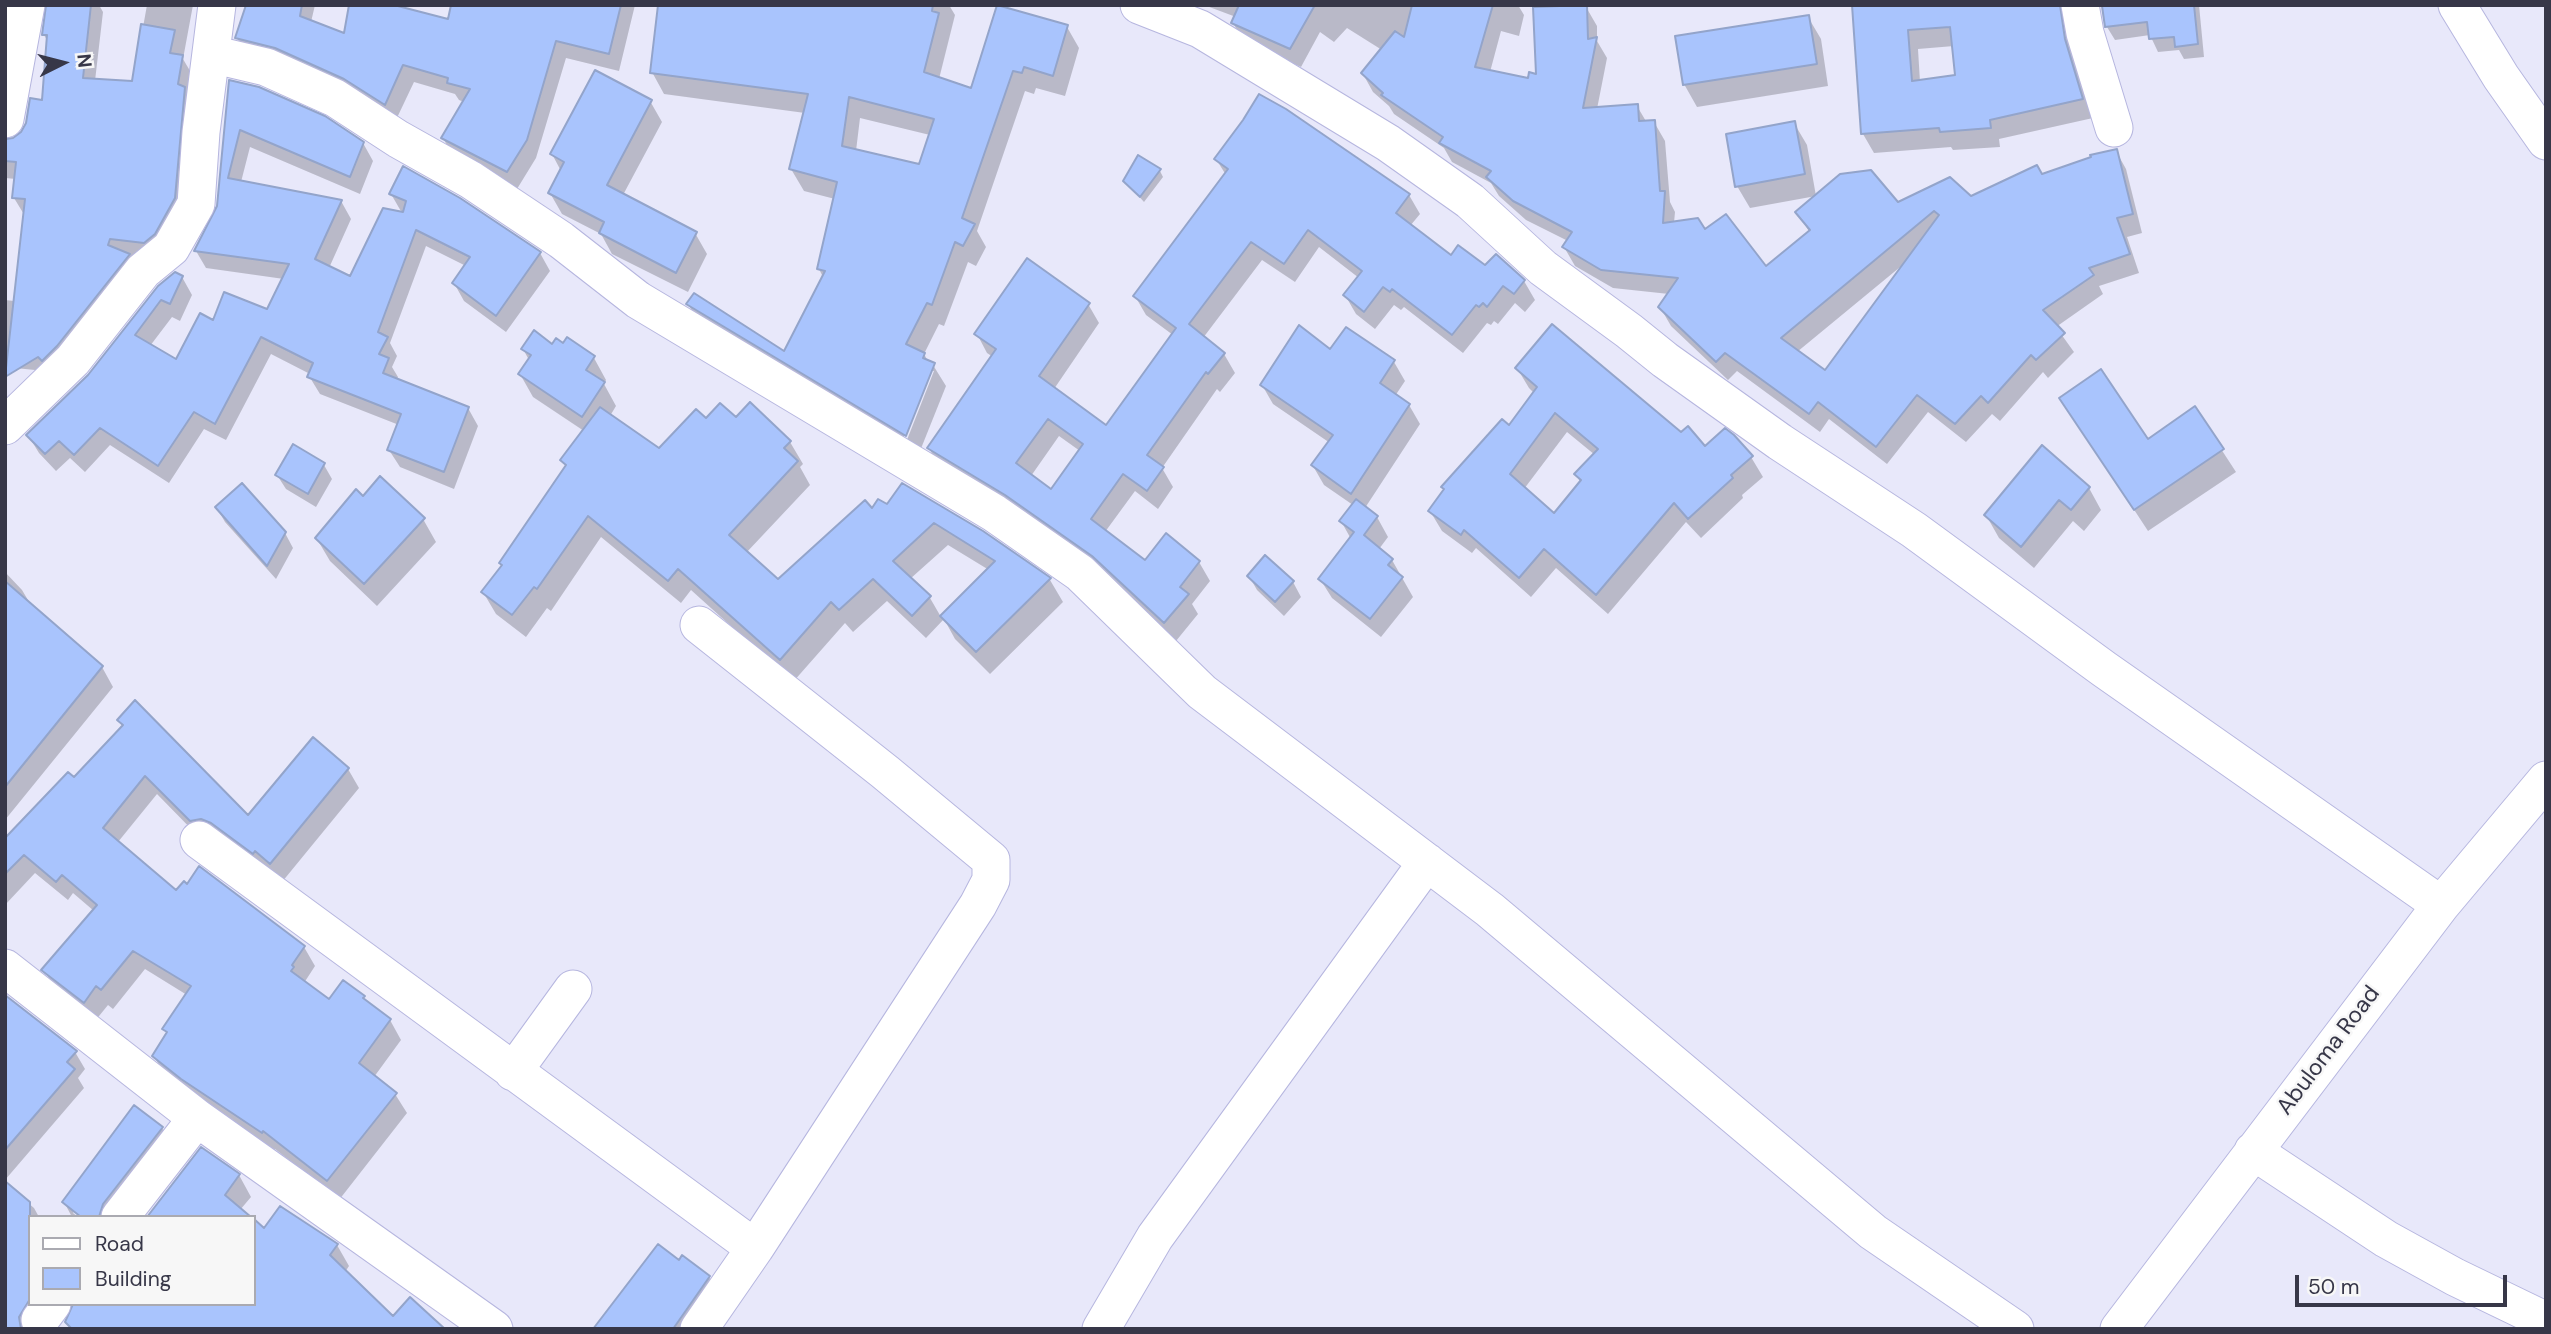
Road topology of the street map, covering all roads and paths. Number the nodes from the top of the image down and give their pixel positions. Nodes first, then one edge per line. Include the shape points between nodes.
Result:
1 (26, 5) edge
2 (217, 5) edge
3 (1139, 5) edge
4 (2080, 5) edge
5 (2457, 5) edge
6 (211, 54) junction
7 (5, 119) edge
8 (2114, 128) dead end
9 (2546, 142) edge
10 (5, 426) edge
11 (699, 625) dead end
12 (2546, 780) edge
13 (199, 840) dead end
14 (1427, 862) junction
15 (2441, 905) junction
16 (5, 968) edge
17 (573, 989) dead end
18 (513, 1072) junction
19 (197, 1118) junction
20 (2253, 1151) junction
21 (122, 1215) edge
22 (755, 1248) junction
23 (2546, 1321) edge
24 (494, 1329) edge
25 (699, 1329) edge
26 (1101, 1329) edge
27 (2015, 1329) edge
28 (2119, 1329) edge

1 - 7 street
2 - 6 street
3 - 15 street via 1200,29 1388,143 1470,201 1543,268 1665,360 1914,530
4 - 8 street
5 - 9 street
6 - 10 street via 196,204 172,248 143,271 73,360
6 - 14 street via 266,67 335,98 561,240 638,300 994,513 1080,573 1202,692
11 - 22 street via 991,860 991,880 978,905
12 - 15 street, Abuloma Road
13 - 18 street
14 - 26 street via 1155,1237
14 - 27 street via 1873,1232
15 - 20 street, Abuloma Road
16 - 19 street
17 - 18 street
18 - 22 street
19 - 21 street
19 - 24 street
20 - 23 street via 2386,1239
20 - 28 street, Abuloma Road
22 - 25 street

